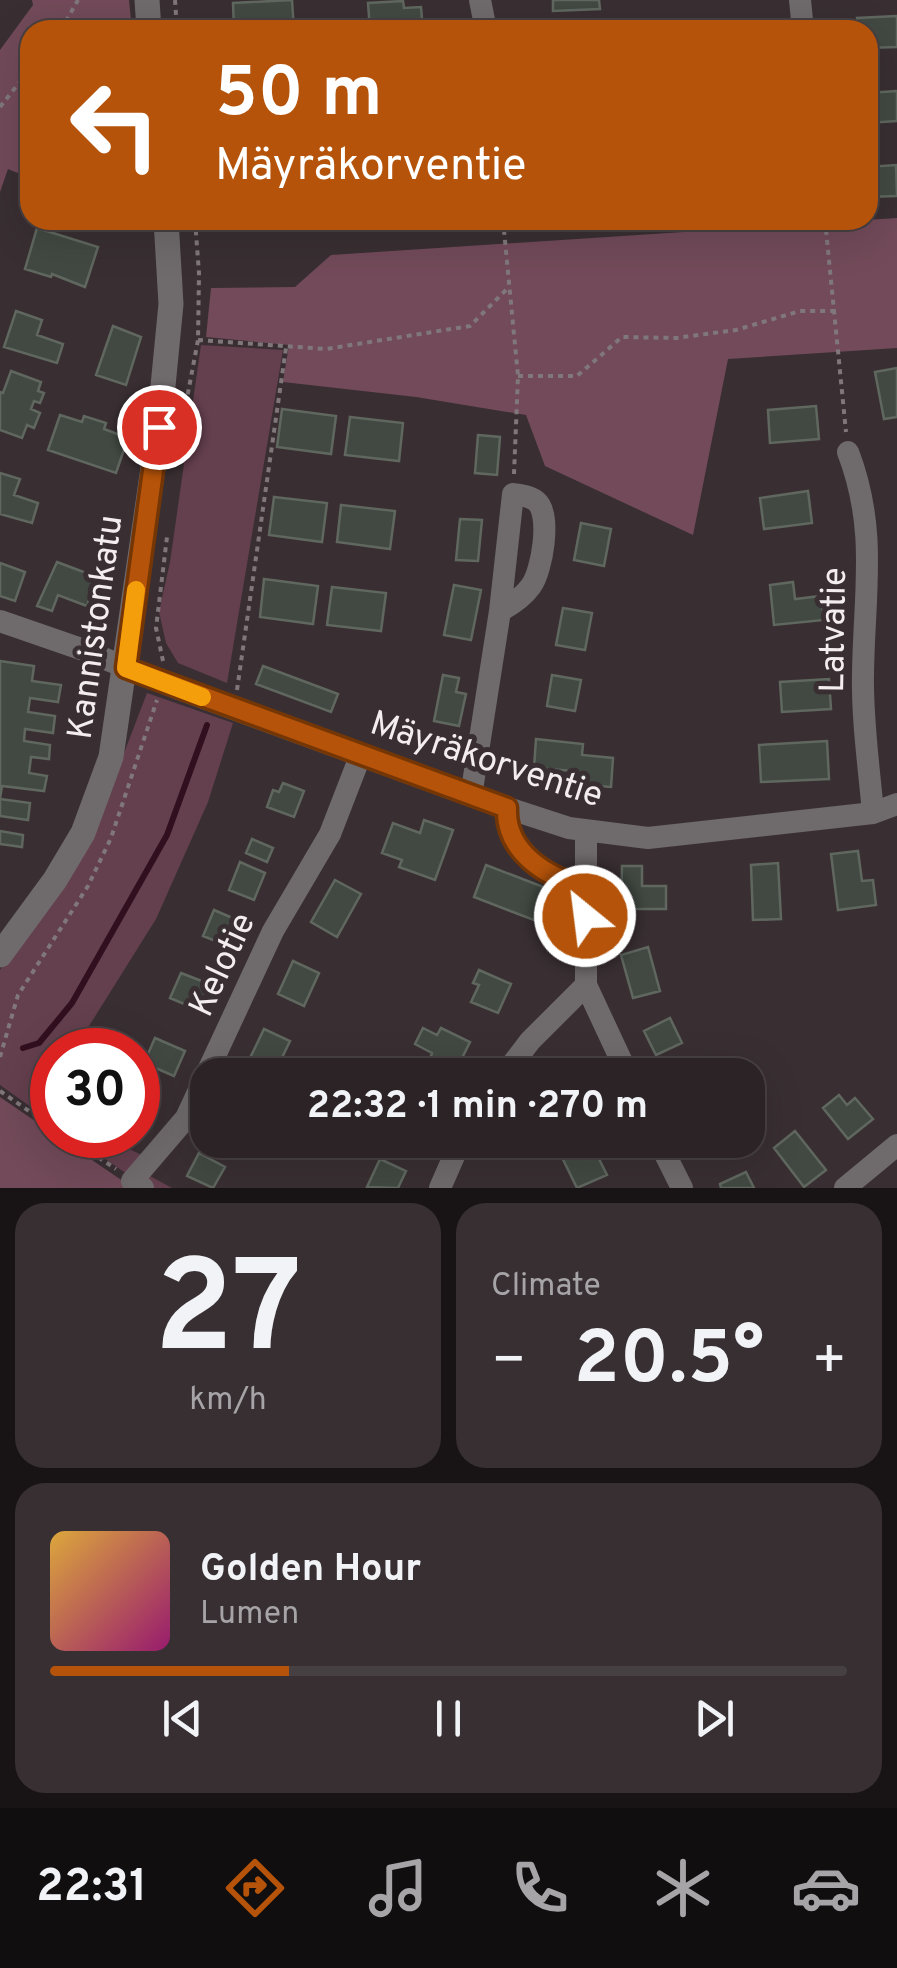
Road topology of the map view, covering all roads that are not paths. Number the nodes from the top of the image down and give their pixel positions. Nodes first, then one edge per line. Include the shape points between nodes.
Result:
1 (167, 230) edge
2 (848, 452) road end
3 (500, 611) junction
4 (0, 622) edge
5 (126, 668) junction
6 (360, 754) junction
7 (471, 796) junction
8 (897, 804) edge
9 (507, 808) junction
10 (872, 813) junction
11 (586, 832) junction
12 (586, 887) junction
13 (0, 955) edge
14 (586, 985) junction
15 (517, 1058) edge
16 (620, 1058) edge
17 (897, 1145) edge
18 (453, 1158) edge
19 (667, 1158) edge
20 (137, 1184) edge
21 (440, 1188) edge
22 (682, 1188) edge
23 (845, 1188) edge

1 - 5 street, Kannistonkatu via 171,304
2 - 10 street, Latvatie via 862,487 870,558 863,676
3 - 3 street via 513,494 535,500 546,524 537,576
3 - 7 street
4 - 5 street, Mäyräkorventie
5 - 6 street, Mäyräkorventie
5 - 13 street, Kannistonkatu via 111,757 88,821
6 - 7 street, Mäyräkorventie
6 - 20 street, Kelotie via 330,834 274,931 186,1118
7 - 9 street, Mäyräkorventie
8 - 10 street, Mäyräkorventie
9 - 11 street, Mäyräkorventie
9 - 12 lane via 506,824 528,860
10 - 11 street, Mäyräkorventie via 648,838
11 - 12 street
12 - 14 street
14 - 15 street
14 - 16 street
17 - 23 street
18 - 21 street
19 - 22 street

